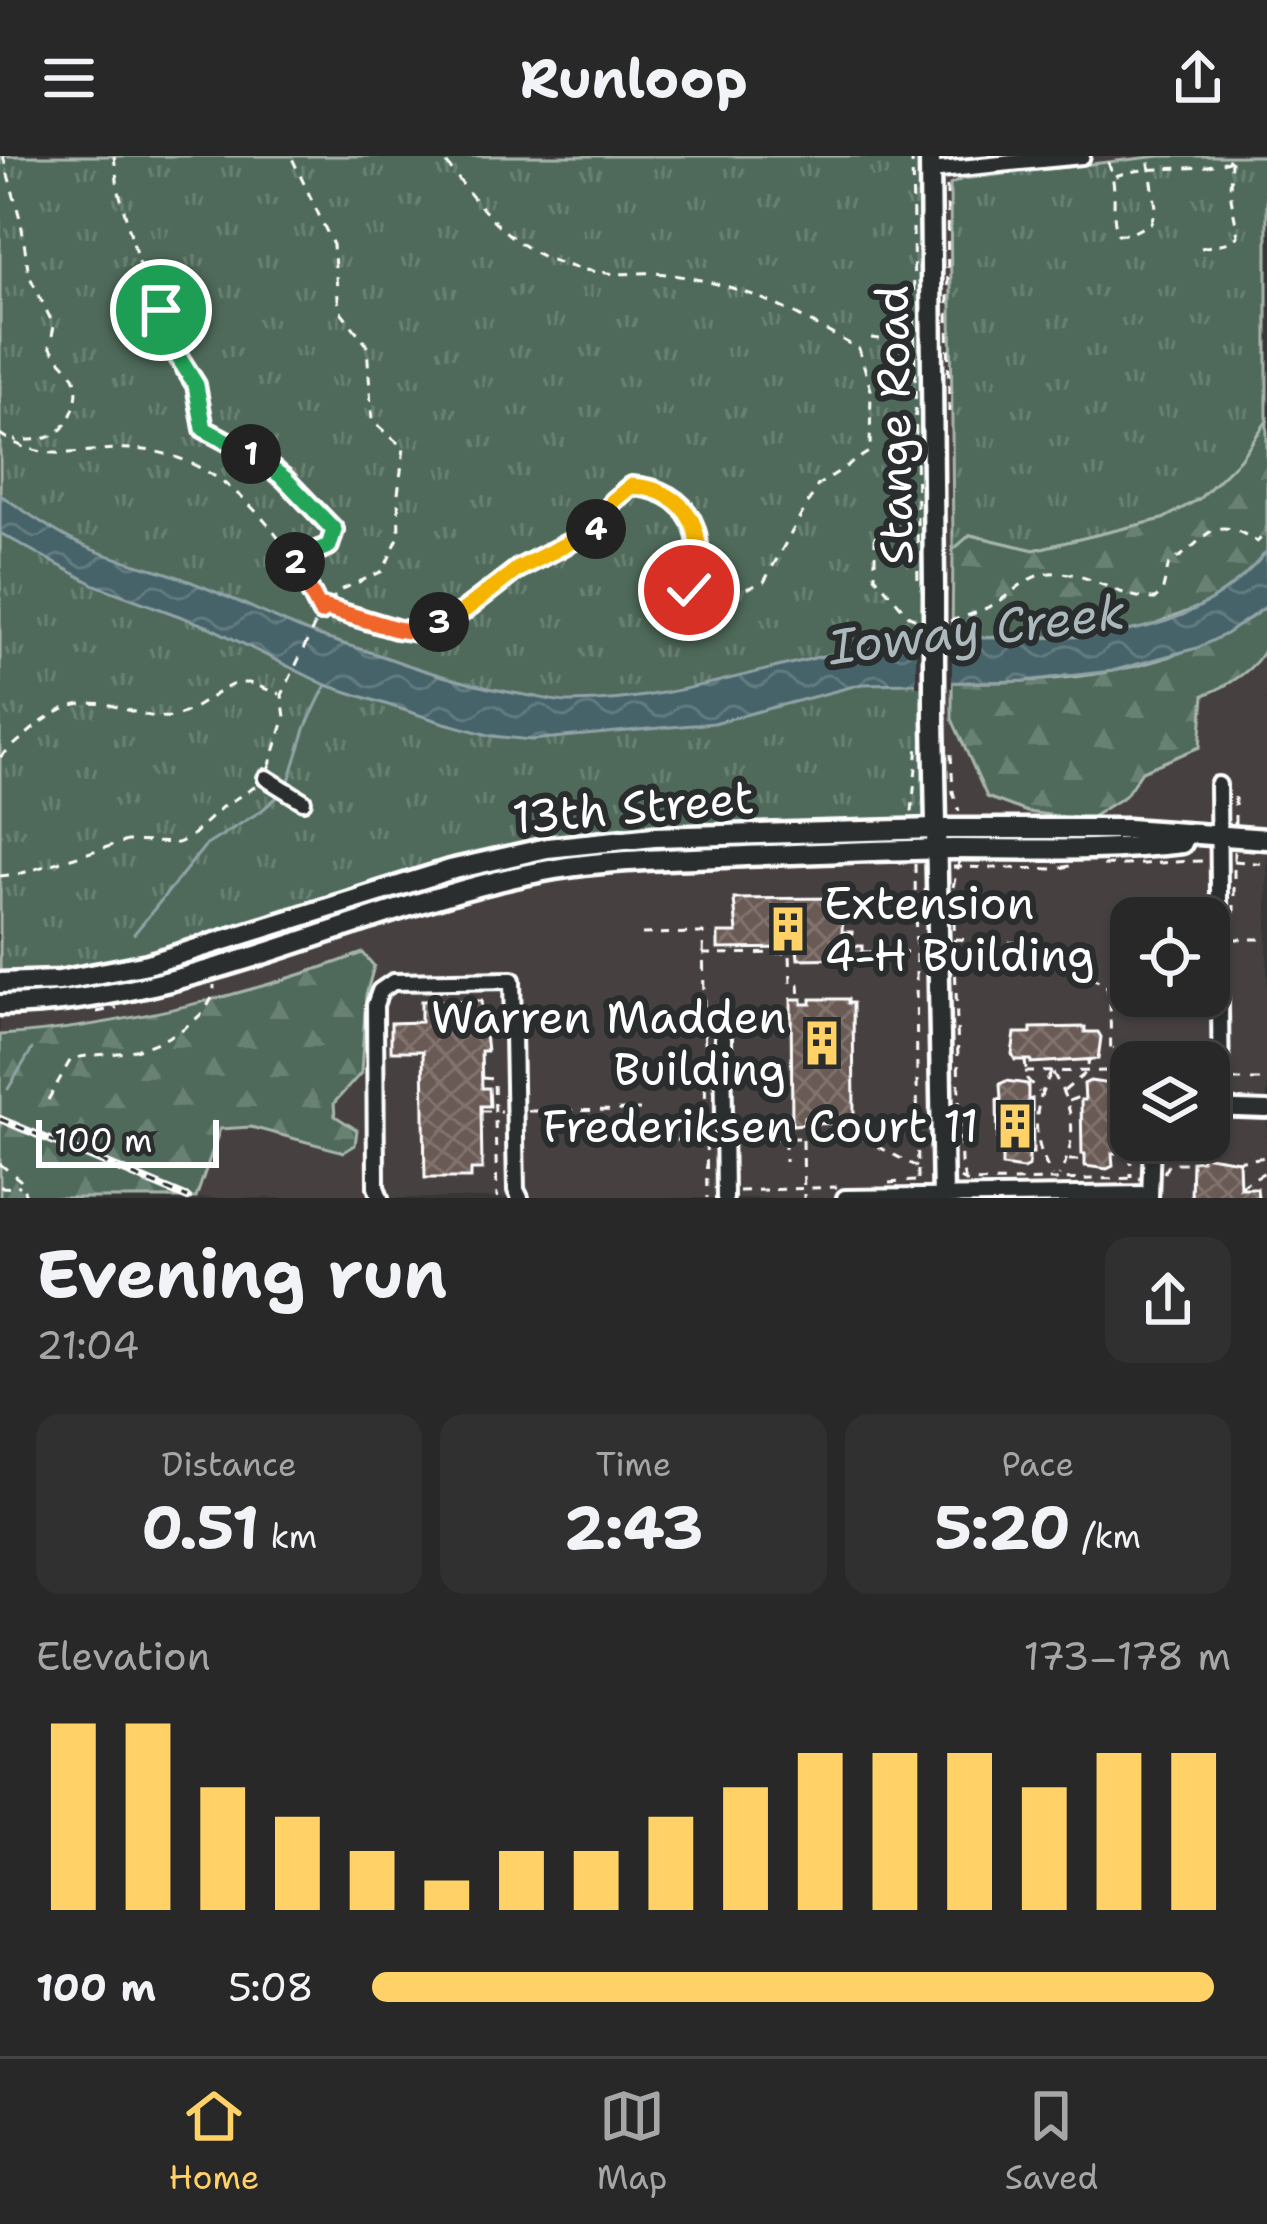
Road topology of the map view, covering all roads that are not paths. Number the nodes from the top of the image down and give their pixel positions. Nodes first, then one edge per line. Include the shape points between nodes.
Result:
1 (1082, 156) edge
2 (930, 163) edge
3 (270, 782) road end
4 (1226, 787) road end
5 (303, 801) dead end
6 (936, 839) junction
7 (1226, 839) junction
8 (1267, 839) edge
9 (0, 983) edge
10 (0, 1005) edge
11 (723, 1038) dead end
12 (1223, 1041) edge
13 (1230, 1109) edge
14 (1267, 1110) edge
15 (1150, 1190) edge
16 (844, 1192) edge
17 (725, 1194) edge
18 (943, 1197) edge
19 (380, 1198) edge
20 (520, 1198) edge

1 - 2 street
2 - 6 main road, Stange Road, bridge via 926,589
3 - 5 street
4 - 7 street
6 - 7 main road, 13th Street via 1129,849
6 - 9 main road, 13th Street via 654,836 547,848 148,964
6 - 10 main road, 13th Street via 554,869 154,985
6 - 18 main road, Stange Road
7 - 8 main road, 13th Street
7 - 12 street
11 - 17 street
13 - 14 street
15 - 18 street
16 - 18 street
19 - 20 street via 380,991 393,982 512,980

